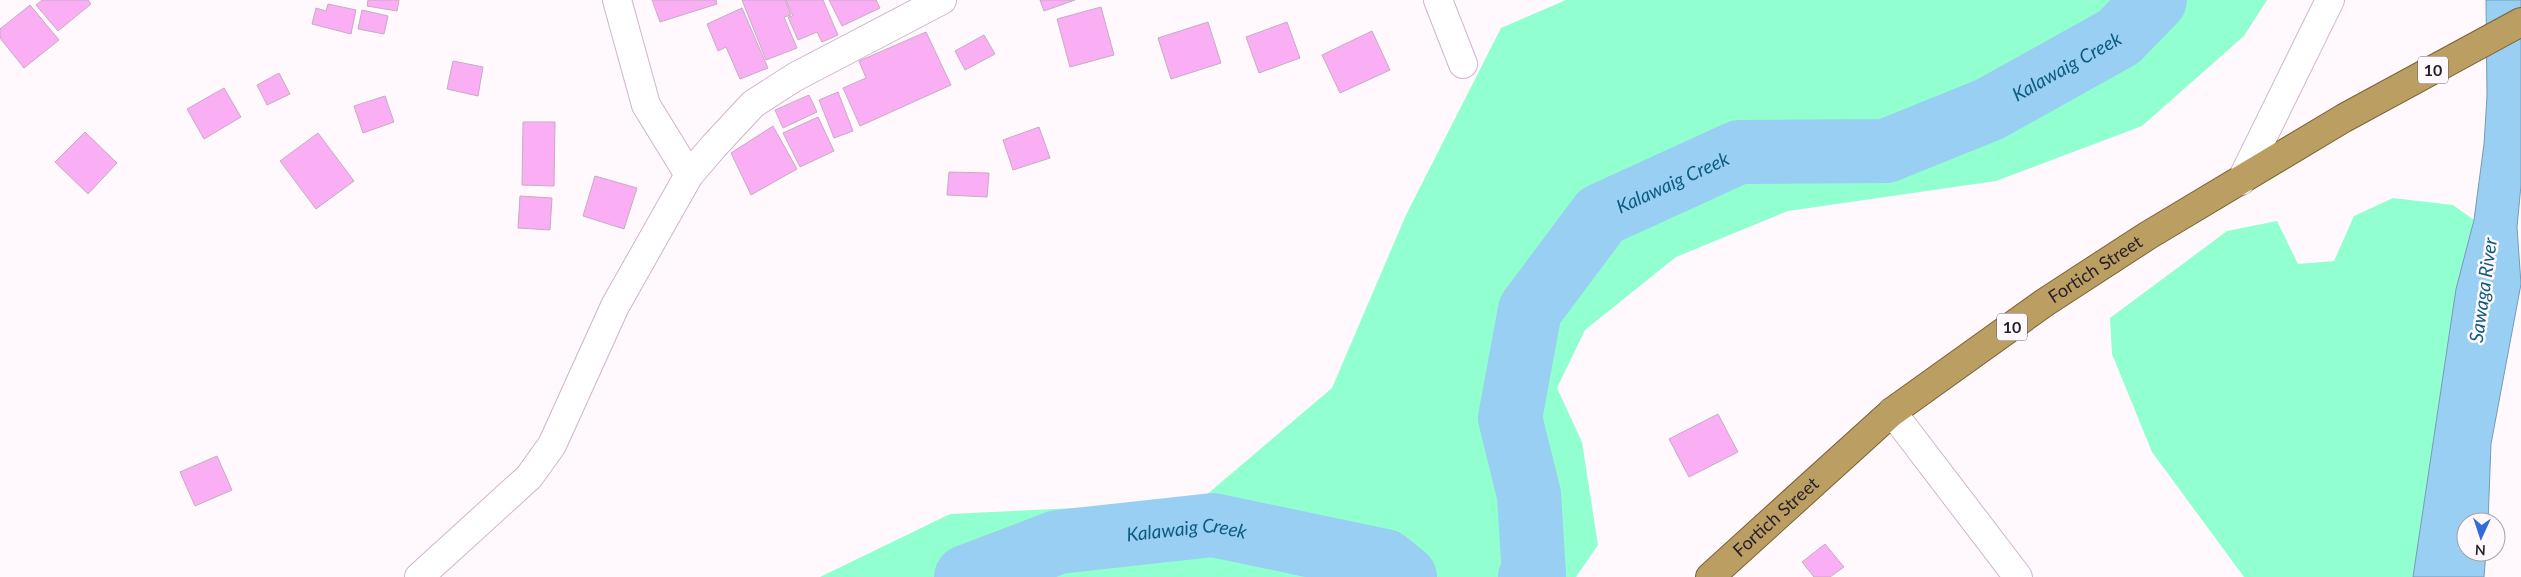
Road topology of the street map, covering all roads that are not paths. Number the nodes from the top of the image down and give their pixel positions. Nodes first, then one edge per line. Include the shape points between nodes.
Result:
1 (617, 0) edge
2 (942, 0) edge
3 (1438, 0) edge
4 (2330, 0) edge
5 (2521, 22) edge
6 (1463, 64) dead end
7 (689, 175) junction
8 (2241, 180) junction
9 (1892, 412) junction
10 (419, 577) edge
11 (1710, 577) edge
12 (2018, 577) edge

1 - 7 street via 646,105
2 - 7 street via 795,77 753,104
3 - 6 street
4 - 8 street
5 - 8 highway, Fortich Street / 10 via 2344,118
7 - 10 street via 615,306 552,445 529,477
8 - 9 highway, Fortich Street / 10 via 2052,298
9 - 11 highway, Fortich Street / 10
9 - 12 street

